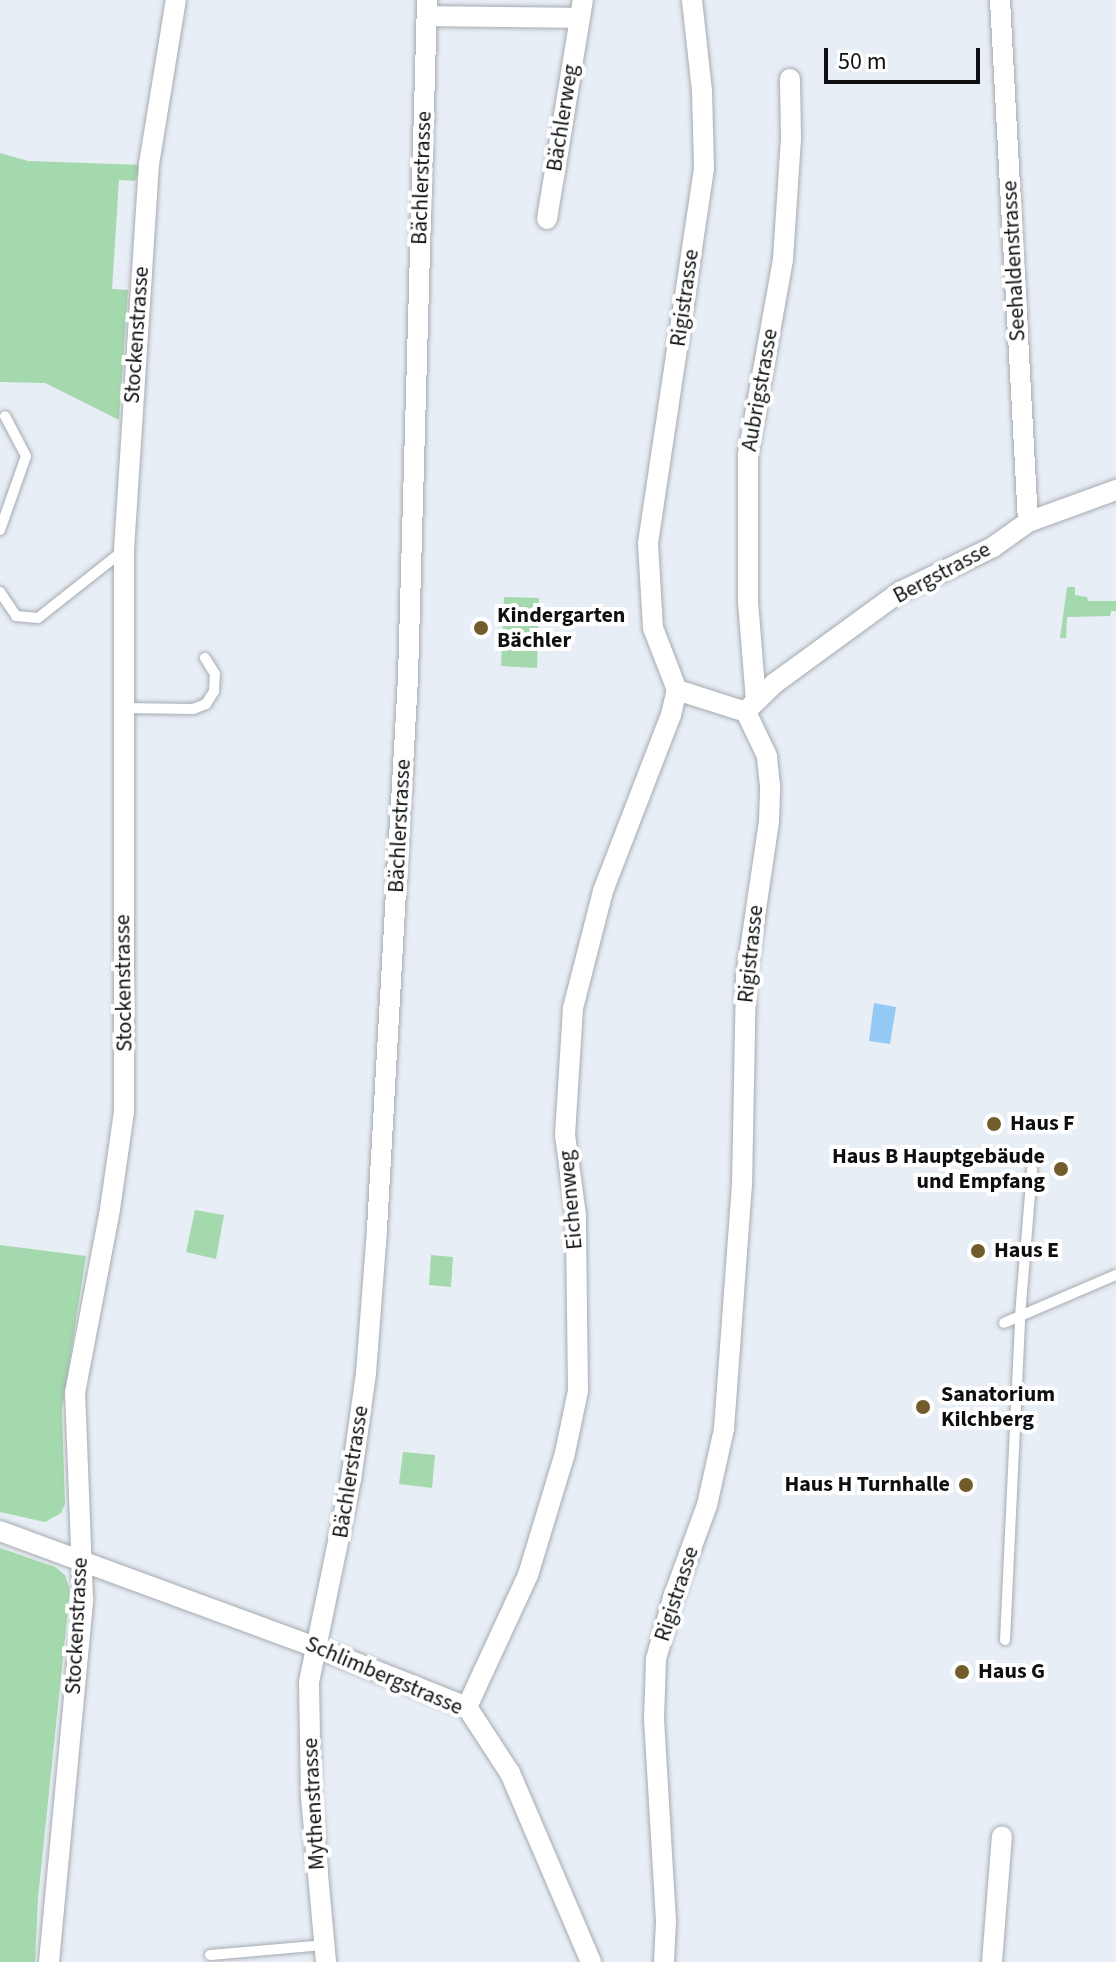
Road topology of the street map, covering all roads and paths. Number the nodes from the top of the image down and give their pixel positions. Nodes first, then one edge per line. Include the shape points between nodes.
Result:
1 (176, 0) edge
2 (692, 0) edge
3 (1000, 0) edge
4 (427, 8) edge
5 (581, 9) edge
6 (790, 79) dead end
7 (547, 219) dead end
8 (5, 416) dead end
9 (1116, 490) edge
10 (1028, 522) junction
11 (0, 530) edge
12 (124, 550) junction
13 (0, 592) edge
14 (205, 658) dead end
15 (677, 690) junction
16 (751, 707) junction
17 (123, 708) junction
18 (1032, 1169) dead end
19 (1116, 1275) edge
20 (1020, 1316) junction
21 (1004, 1323) dead end
22 (0, 1531) edge
23 (82, 1561) junction
24 (1005, 1640) dead end
25 (316, 1647) junction
26 (467, 1707) junction
27 (1002, 1836) dead end
28 (325, 1953) edge
29 (210, 1955) dead end
30 (49, 1962) edge
31 (591, 1962) edge
32 (664, 1962) edge
33 (992, 1962) edge

1 - 12 street, Stockenstrasse via 149,164
2 - 15 street, Rigistrasse via 704,168 648,543 653,628
3 - 10 street, Seehaldenstrasse
4 - 5 street, Bächlerweg
4 - 25 street, Bächlerstrasse via 408,678 385,1106 366,1373 342,1532
5 - 7 street, Bächlerweg
6 - 16 street, Aubrigstrasse via 783,259 748,454
8 - 11 lane via 26,456
9 - 10 street, Bergstrasse
10 - 16 street, Bergstrasse via 993,547 900,592 775,683
12 - 13 lane via 38,618 16,616
12 - 17 street, Stockenstrasse
14 - 17 lane via 215,674 206,704 193,709
15 - 16 street
15 - 26 street, Eichenweg via 603,891 573,1008 565,1135 576,1215 575,1406 528,1575
16 - 32 street, Rigistrasse via 767,756 769,821 746,977 742,1186 724,1429 707,1505 656,1659
17 - 23 street, Stockenstrasse via 124,1112 75,1393
18 - 20 lane
19 - 20 lane
20 - 21 lane
20 - 24 lane
22 - 23 street, Schlimbergstrasse
23 - 25 street, Schlimbergstrasse
23 - 30 street, Stockenstrasse via 81,1633
25 - 26 street, Schlimbergstrasse
25 - 28 street, Mythenstrasse via 309,1682 311,1796
26 - 31 street, Schlimbergstrasse via 510,1773
27 - 33 street
28 - 29 lane

